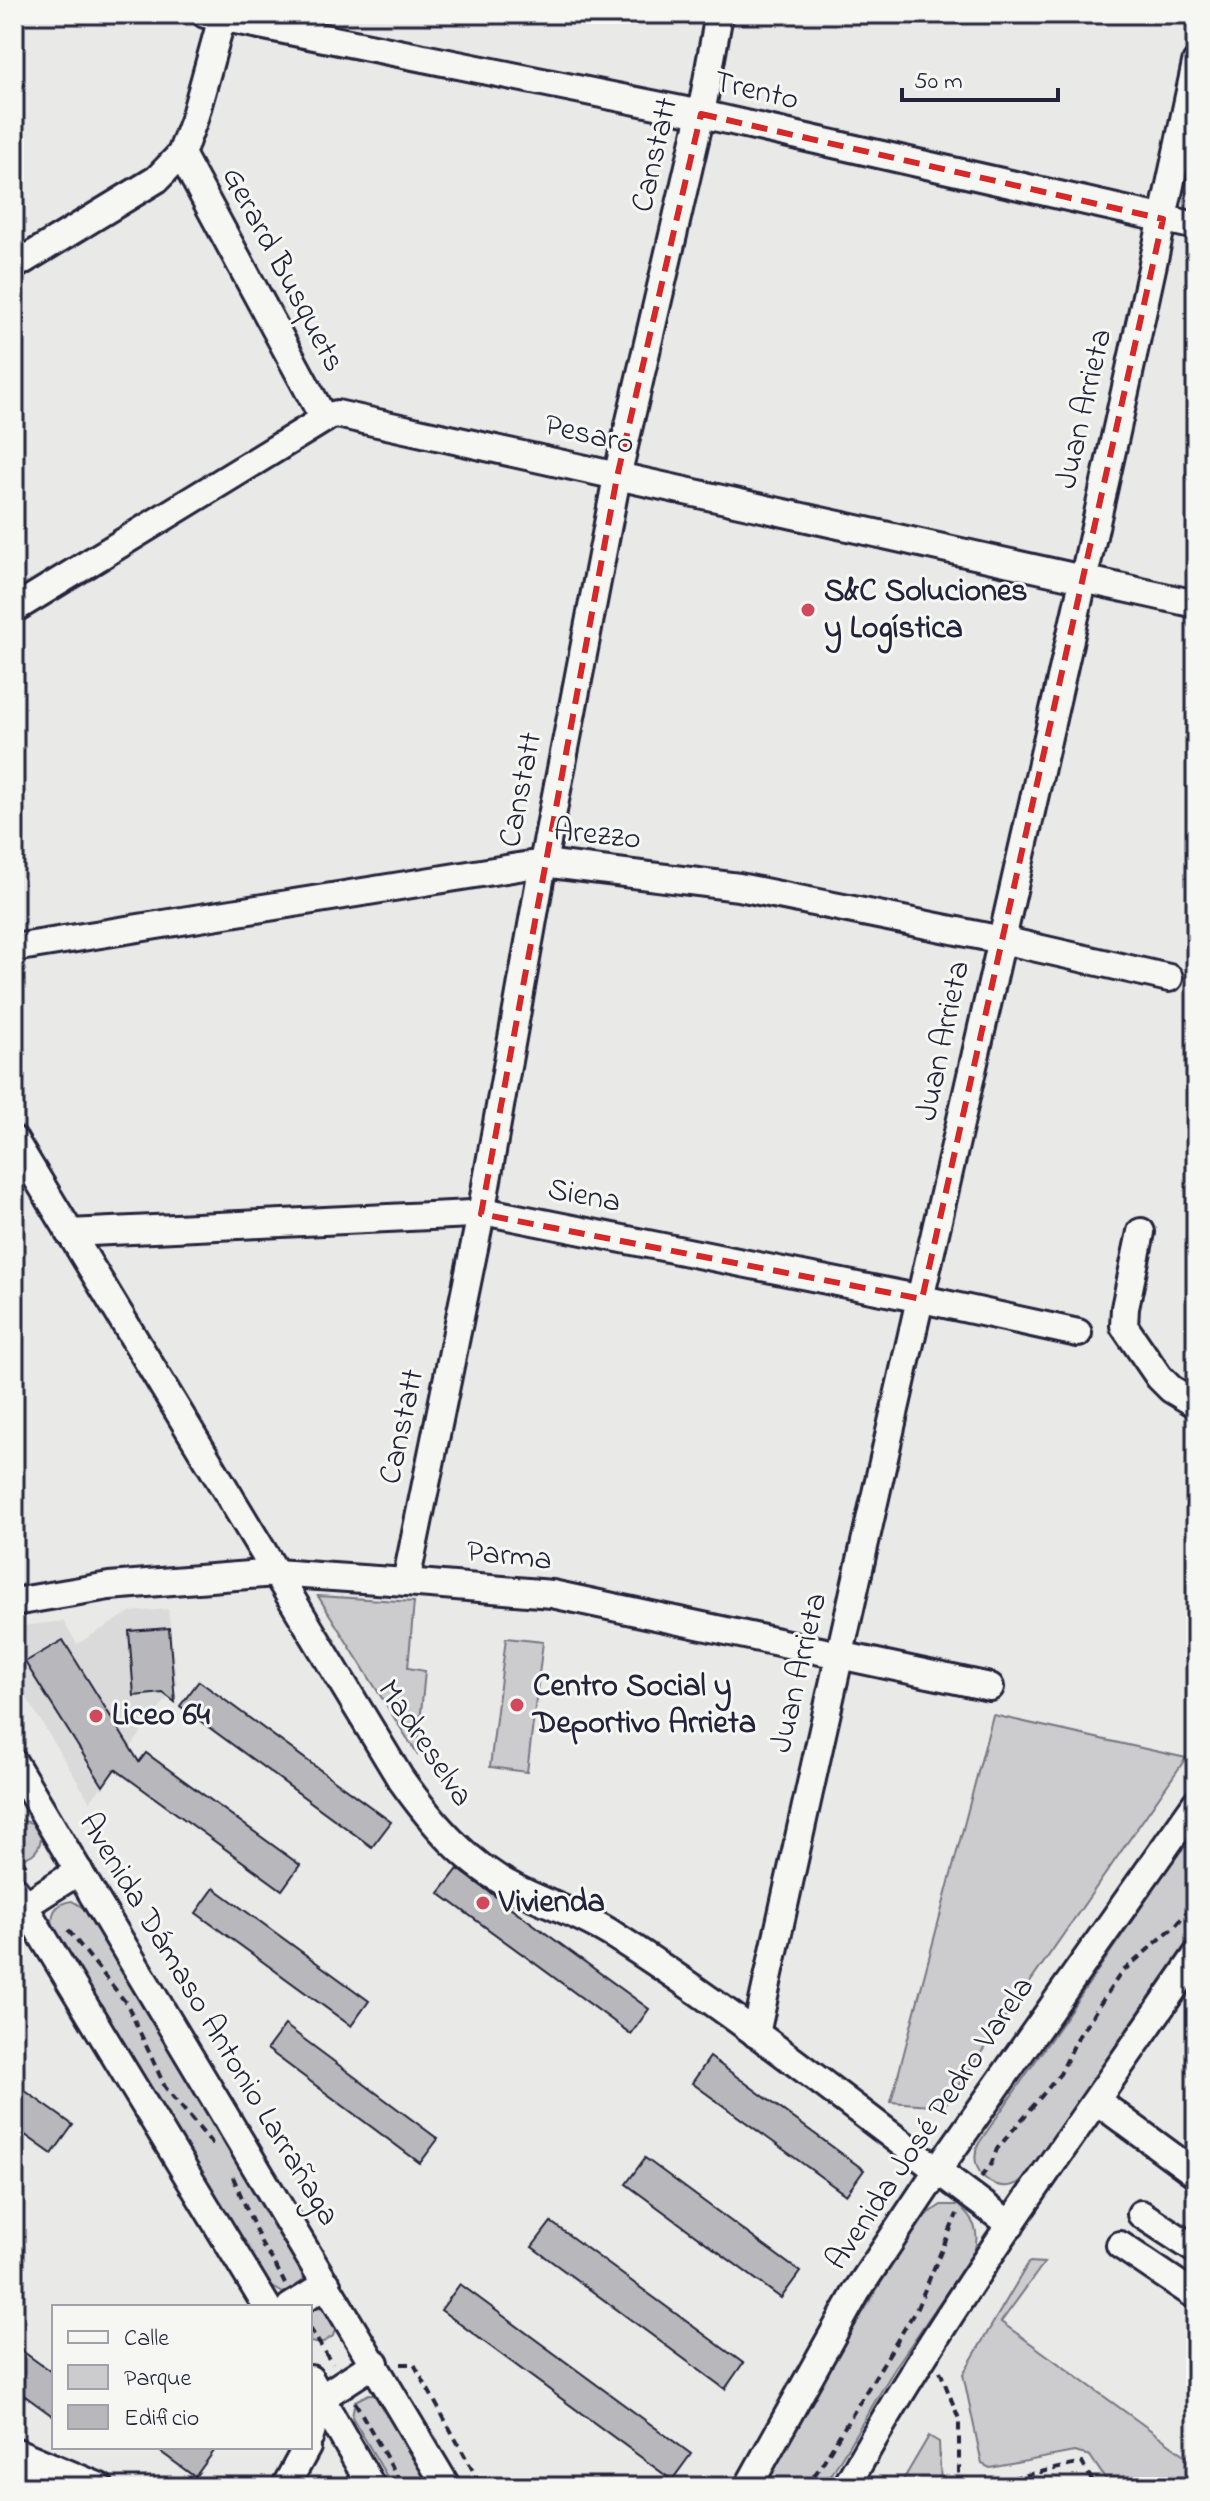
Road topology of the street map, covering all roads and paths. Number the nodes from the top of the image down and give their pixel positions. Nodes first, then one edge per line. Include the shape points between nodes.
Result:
1 (719, 14) edge
2 (217, 15) edge
3 (1196, 63) edge
4 (701, 114) junction
5 (181, 154) junction
6 (1163, 219) junction
7 (1196, 226) edge
8 (14, 266) edge
9 (324, 419) junction
10 (617, 477) junction
11 (1082, 579) junction
12 (1196, 604) edge
13 (14, 609) edge
14 (543, 863) junction
15 (1002, 940) junction
16 (14, 948) edge
17 (1169, 978) dead end
18 (14, 1140) edge
19 (481, 1214) junction
20 (1141, 1232) dead end
21 (69, 1233) junction
22 (922, 1299) junction
23 (1078, 1333) dead end
24 (1196, 1404) edge
25 (275, 1573) junction
26 (406, 1582) junction
27 (14, 1602) edge
28 (838, 1653) junction
29 (990, 1687) dead end
30 (14, 1763) edge
31 (22, 1795) edge
32 (1194, 1810) edge
33 (14, 1847) edge
34 (79, 1871) junction
35 (24, 1901) edge
36 (64, 1925) dead end
37 (1196, 1956) edge
38 (756, 2034) junction
39 (1097, 2101) junction
40 (215, 2147) dead end
41 (230, 2171) dead end
42 (937, 2171) junction
43 (1196, 2174) edge
44 (1141, 2214) dead end
45 (1011, 2225) junction
46 (1120, 2245) dead end
47 (1196, 2250) edge
48 (327, 2284) junction
49 (1196, 2296) edge
50 (266, 2305) edge
51 (293, 2305) edge
52 (295, 2305) edge
53 (312, 2331) edge
54 (931, 2347) junction
55 (375, 2363) junction
56 (344, 2383) junction
57 (316, 2388) edge
58 (312, 2420) edge
59 (306, 2449) edge
60 (24, 2455) edge
61 (23, 2487) edge
62 (100, 2487) edge
63 (285, 2487) edge
64 (372, 2487) edge
65 (403, 2487) edge
66 (447, 2487) edge
67 (482, 2487) edge
68 (748, 2487) edge
69 (846, 2487) edge
70 (959, 2487) edge
71 (971, 2487) edge
72 (1096, 2487) edge

1 - 4 street, Canstatt
2 - 4 street, Trento
2 - 5 street
3 - 6 street, Juan Arrieta
4 - 6 street, Trento
4 - 10 street, Canstatt
5 - 8 street via 157,179
5 - 9 street, Gerard Busquets
6 - 7 street, Trento
6 - 11 street, Juan Arrieta
9 - 10 street, Pesaro via 350,416
9 - 13 street
10 - 11 street, Pesaro
10 - 14 street, Canstatt
11 - 12 street, Pesaro
11 - 15 street, Juan Arrieta
14 - 15 street, Arezzo via 739,887
14 - 16 street, Arezzo
14 - 19 street, Canstatt
15 - 17 street, Arezzo
15 - 22 street, Juan Arrieta
18 - 21 street, Madreselva
19 - 21 street, Siena
19 - 22 street, Siena
19 - 26 street, Canstatt
20 - 24 street via 1124,1326 1159,1377
21 - 25 street, Madreselva
22 - 23 street, Siena
22 - 28 street, Juan Arrieta
25 - 26 street, Parma
25 - 27 street, Parma via 109,1586
25 - 38 street, Madreselva via 400,1778 440,1832 479,1867 613,1934
26 - 28 street, Parma via 552,1594
28 - 29 street, Parma
28 - 38 street, Juan Arrieta
30 - 31 street, Avenida Dámaso Antonio Larrañaga
31 - 34 street, Avenida Dámaso Antonio Larrañaga
32 - 42 street, Avenida José Pedro Varela
33 - 35 path
34 - 35 street
34 - 48 street, Avenida Dámaso Antonio Larrañaga
35 - 50 street
36 - 40 path via 118,1990 165,2087
37 - 39 street
38 - 42 street, Madreselva
39 - 43 street
39 - 45 street
41 - 51 path
42 - 45 street, Madreselva
42 - 68 street, Avenida José Pedro Varela via 857,2291
44 - 47 street
45 - 54 street
46 - 49 street
48 - 52 street
48 - 55 street, Avenida Dámaso Antonio Larrañaga
53 - 56 path
54 - 69 street
54 - 70 path via 959,2419
55 - 56 street
55 - 66 street, Avenida Dámaso Antonio Larrañaga
55 - 67 path via 414,2364
56 - 57 street
56 - 65 path
57 - 58 street
57 - 64 street
59 - 63 street
60 - 61 street
60 - 62 street
71 - 72 path via 1082,2463

